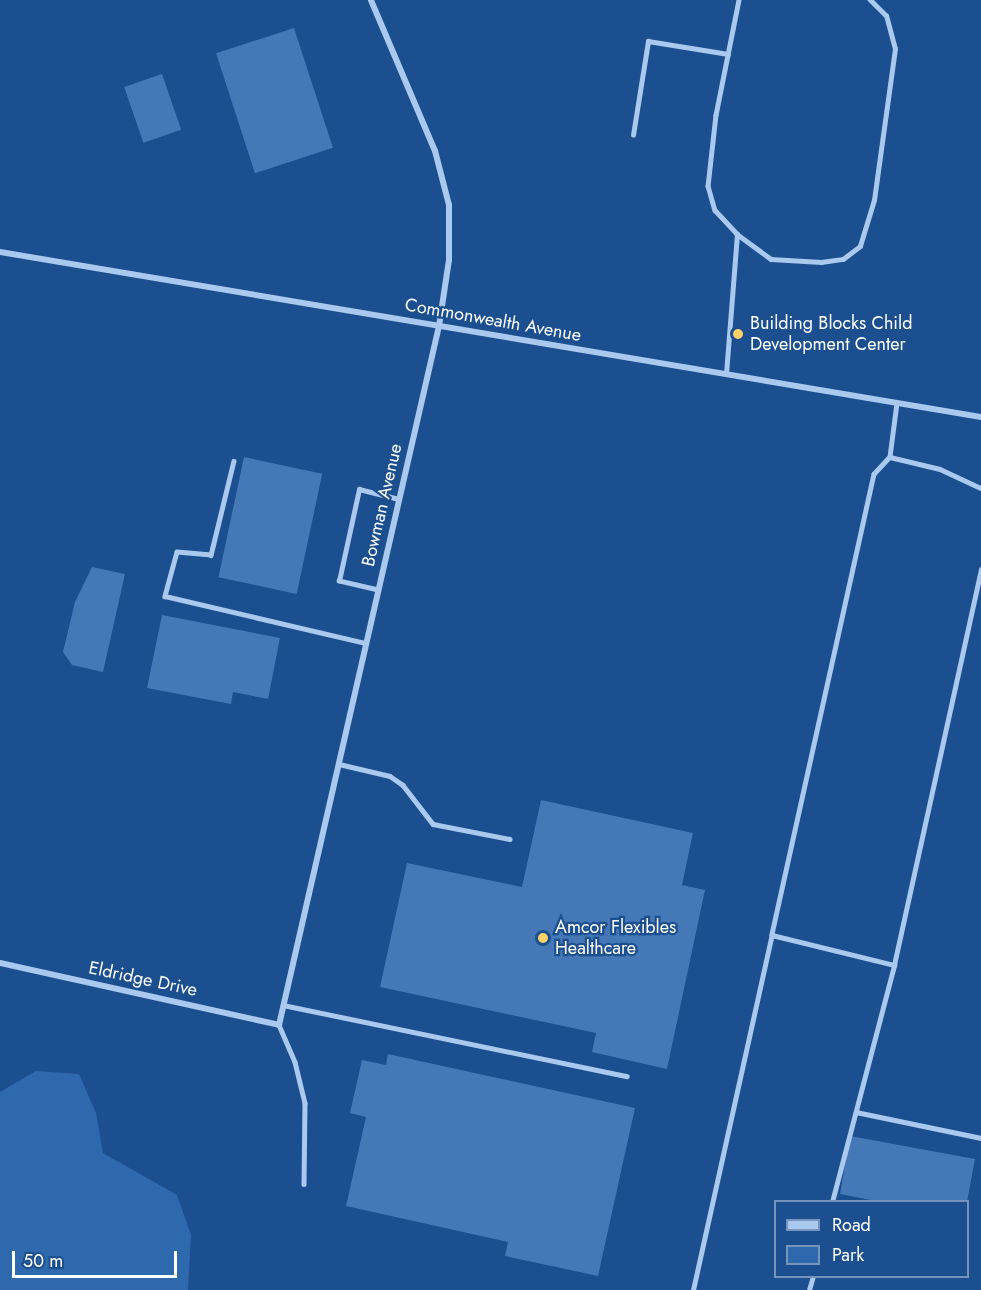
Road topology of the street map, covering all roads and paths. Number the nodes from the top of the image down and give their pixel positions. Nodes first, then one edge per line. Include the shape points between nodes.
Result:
1 (371, 0) edge
2 (739, 0) edge
3 (870, 0) edge
4 (728, 54) junction
5 (633, 135) dead end
6 (737, 234) junction
7 (0, 252) edge
8 (439, 326) junction
9 (726, 374) junction
10 (897, 403) junction
11 (981, 417) edge
12 (890, 457) junction
13 (234, 461) dead end
14 (981, 488) edge
15 (399, 499) junction
16 (981, 569) edge
17 (378, 590) junction
18 (974, 598) junction
19 (981, 600) edge
20 (366, 643) junction
21 (339, 764) junction
22 (510, 839) dead end
23 (772, 935) junction
24 (0, 963) edge
25 (894, 965) junction
26 (283, 1005) junction
27 (279, 1025) junction
28 (627, 1076) dead end
29 (856, 1112) junction
30 (981, 1138) edge
31 (304, 1184) dead end
32 (833, 1200) edge
33 (693, 1290) edge

1 - 8 street, Bowman Avenue via 435,151 449,205 449,260
2 - 4 lane
3 - 6 lane via 886,16 895,49 874,200 860,246 843,259 771,259
4 - 5 lane via 648,40
4 - 6 lane via 708,186 715,210
6 - 9 lane
7 - 8 street, Commonwealth Avenue
8 - 9 street, Commonwealth Avenue
8 - 15 street, Bowman Avenue
9 - 10 street, Commonwealth Avenue
10 - 11 street, Commonwealth Avenue
10 - 12 lane
12 - 14 lane via 940,469
12 - 23 lane via 874,474
13 - 20 lane via 211,555 177,552 165,596
15 - 17 street, Bowman Avenue
15 - 17 lane via 359,489 339,581
16 - 18 lane
17 - 20 street, Bowman Avenue
18 - 19 lane
18 - 25 lane
20 - 21 street, Bowman Avenue
21 - 22 lane via 390,776 404,785 433,824
21 - 26 street, Bowman Avenue
23 - 25 lane
23 - 33 lane
24 - 27 street, Eldridge Drive
25 - 29 lane
26 - 27 street, Bowman Avenue
26 - 28 lane
27 - 31 lane via 295,1062 305,1103
29 - 30 lane
29 - 32 lane

